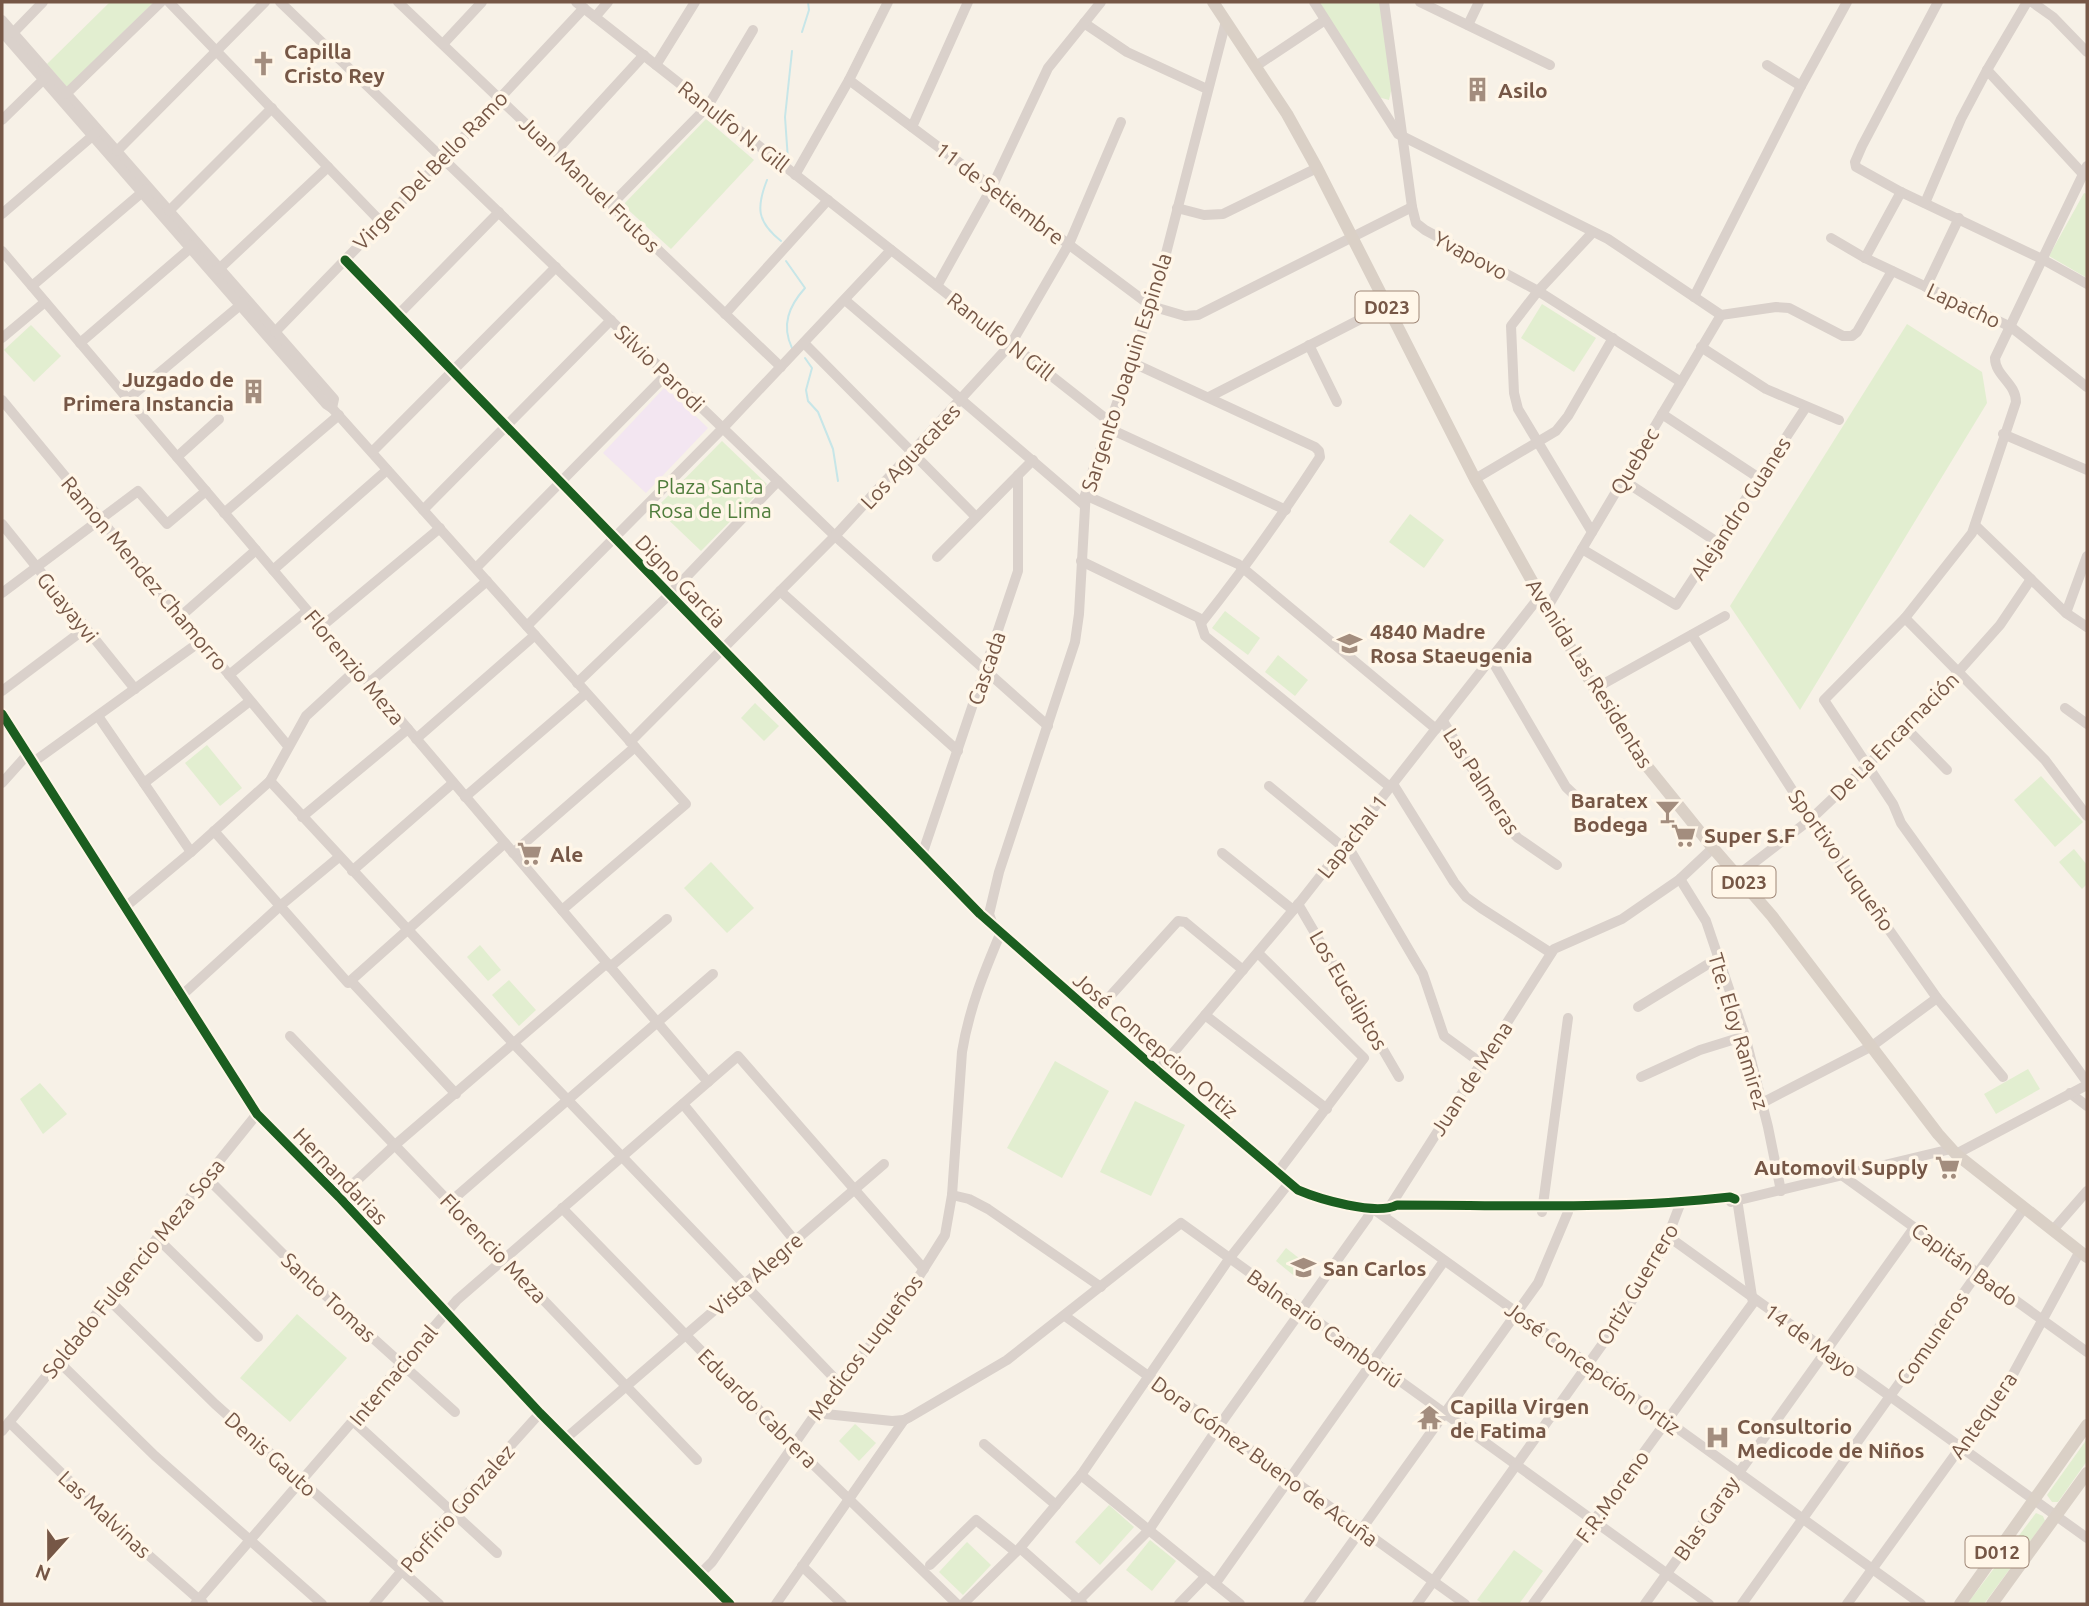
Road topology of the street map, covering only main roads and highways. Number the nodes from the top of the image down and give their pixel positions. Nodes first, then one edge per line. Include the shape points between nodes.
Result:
1 (1213, 2) edge
2 (2084, 1254) edge
3 (2087, 1425) edge
4 (2087, 1473) edge
5 (1960, 1604) edge
6 (1992, 1604) edge

1 - 2 main road, Avenida Las Residentas / D023 via 1287,114 1475,479 1629,742 1772,916 1954,1152
3 - 5 main road, D012
4 - 6 main road, D012

